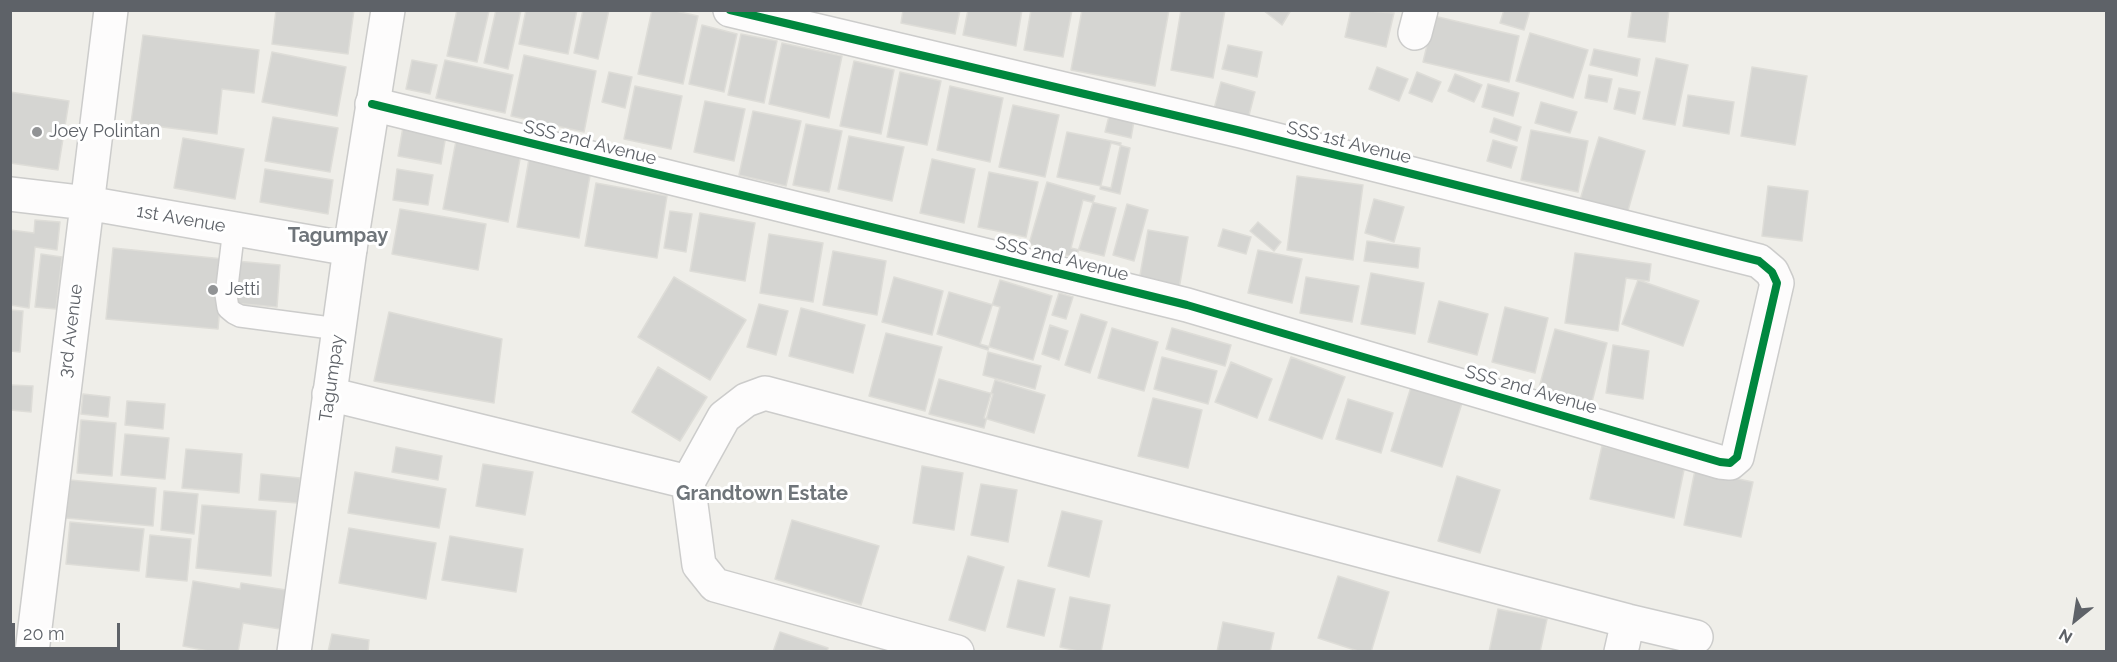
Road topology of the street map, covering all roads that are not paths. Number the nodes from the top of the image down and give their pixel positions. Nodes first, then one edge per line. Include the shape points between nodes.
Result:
1 (111, 10) edge
2 (388, 10) edge
3 (730, 10) edge
4 (372, 105) junction
5 (10, 194) edge
6 (87, 203) junction
7 (234, 228) junction
8 (350, 249) junction
9 (339, 330) junction
10 (329, 393) junction
11 (1737, 456) joint
12 (688, 482) junction
13 (1624, 636) edge
14 (1696, 636) dead end
15 (32, 651) edge
16 (294, 651) edge
17 (957, 651) edge

1 - 6 street, 3rd Avenue
2 - 4 street, Tagumpay
3 - 11 street, SSS 1st Avenue via 1241,131 1759,261 1772,272 1777,283
4 - 8 street, Tagumpay
4 - 11 street, SSS 2nd Avenue via 1187,305 1720,462 1730,463
5 - 6 street, 1st Avenue
6 - 7 street, 1st Avenue
6 - 15 street, 3rd Avenue
7 - 8 street, 1st Avenue
7 - 9 lane via 228,308 240,316
8 - 9 street, Tagumpay
9 - 10 street, Tagumpay
10 - 12 street
10 - 16 street, Tagumpay
12 - 13 street via 724,417 746,400 765,393
12 - 17 street via 699,565 715,585
13 - 14 street

